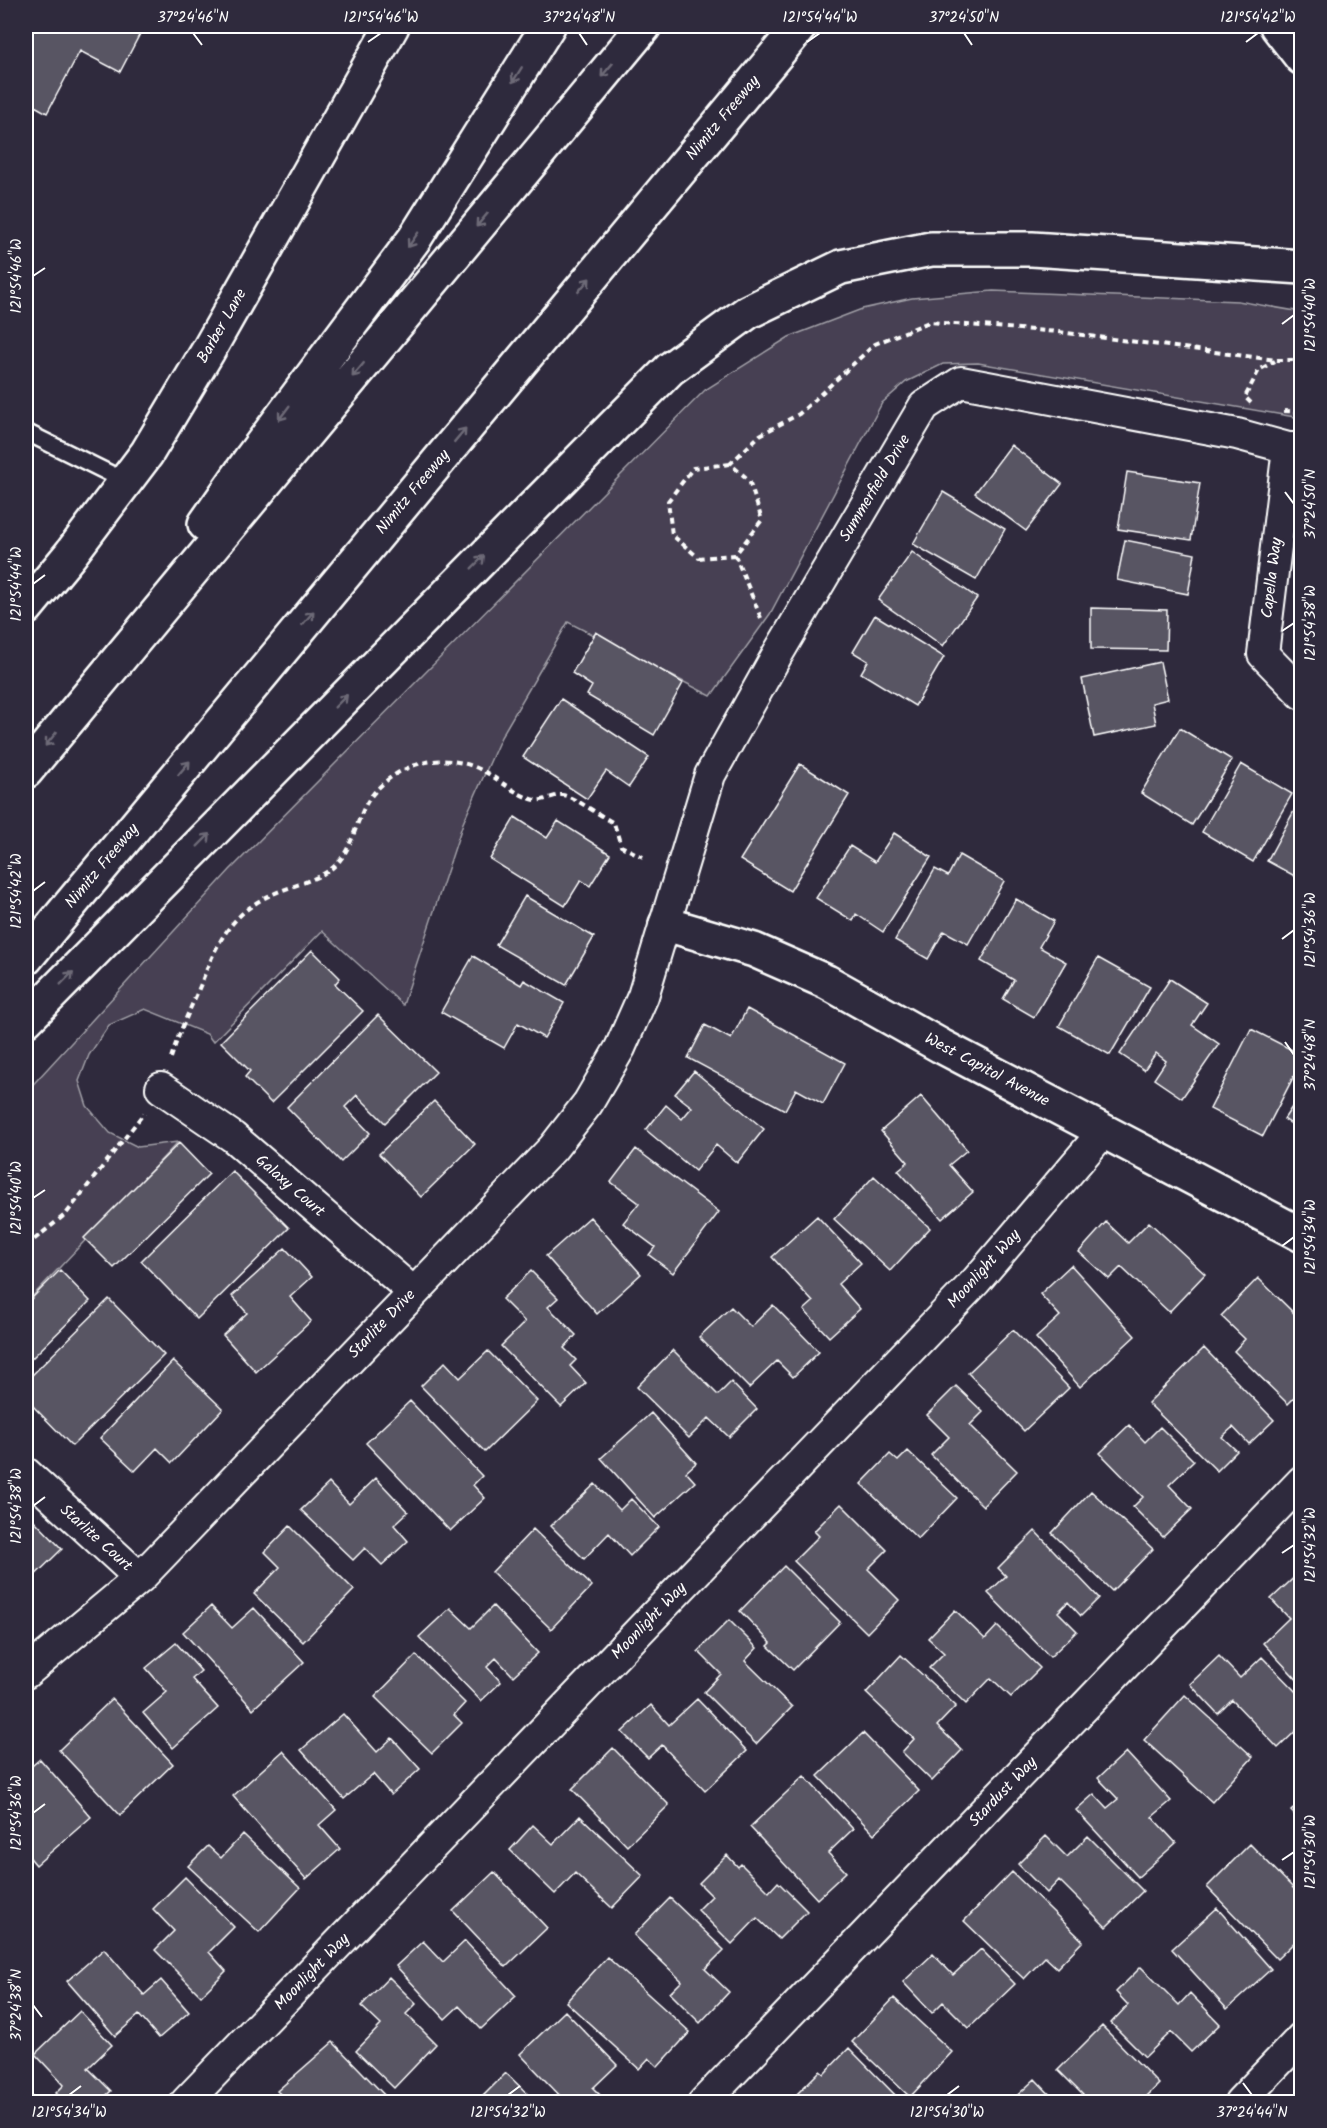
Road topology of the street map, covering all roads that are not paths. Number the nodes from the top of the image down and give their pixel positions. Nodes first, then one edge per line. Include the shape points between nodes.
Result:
1 (392, 26) edge
2 (548, 26) edge
3 (644, 26) edge
4 (800, 26) edge
5 (1277, 26) edge
6 (1302, 58) edge
7 (1302, 267) edge
8 (26, 432) edge
9 (1295, 448) edge
10 (126, 482) junction
11 (26, 608) edge
12 (1302, 694) edge
13 (77, 708) junction
14 (26, 771) edge
15 (666, 924) junction
16 (26, 958) edge
17 (26, 1020) edge
18 (161, 1088) road end
19 (1103, 1132) junction
20 (1302, 1236) edge
21 (413, 1292) junction
22 (26, 1473) edge
23 (1302, 1481) edge
24 (140, 1578) junction
25 (26, 1673) edge
26 (1302, 2037) edge
27 (186, 2103) edge
28 (704, 2103) edge
29 (1240, 2103) edge

1 - 10 main road, Barber Lane via 208,351
2 -> 13 main road via 415,238 252,457
3 -> 13 main road
16 -> 4 main road, Nimitz Freeway
5 - 6 main road
17 -> 7 main road via 670,369 748,312 841,267 931,249 1032,249
8 - 10 lane
9 - 12 street, Capella Way via 1263,654
9 - 15 street, Summerfield Drive via 961,382 924,406 710,775
10 - 11 main road, Barber Lane
13 -> 14 main road
15 - 19 main road, West Capitol Avenue via 754,950 827,982
15 - 21 street, Starlite Drive via 643,996 620,1048 588,1103 553,1148
18 - 21 street, Galaxy Court via 233,1137
19 - 20 main road, West Capitol Avenue
19 - 27 street, Moonlight Way via 976,1281
21 - 24 street, Starlite Drive
22 - 24 street, Starlite Court
23 - 28 street, Stardust Way
24 - 25 street, Starlite Drive
26 - 29 street

